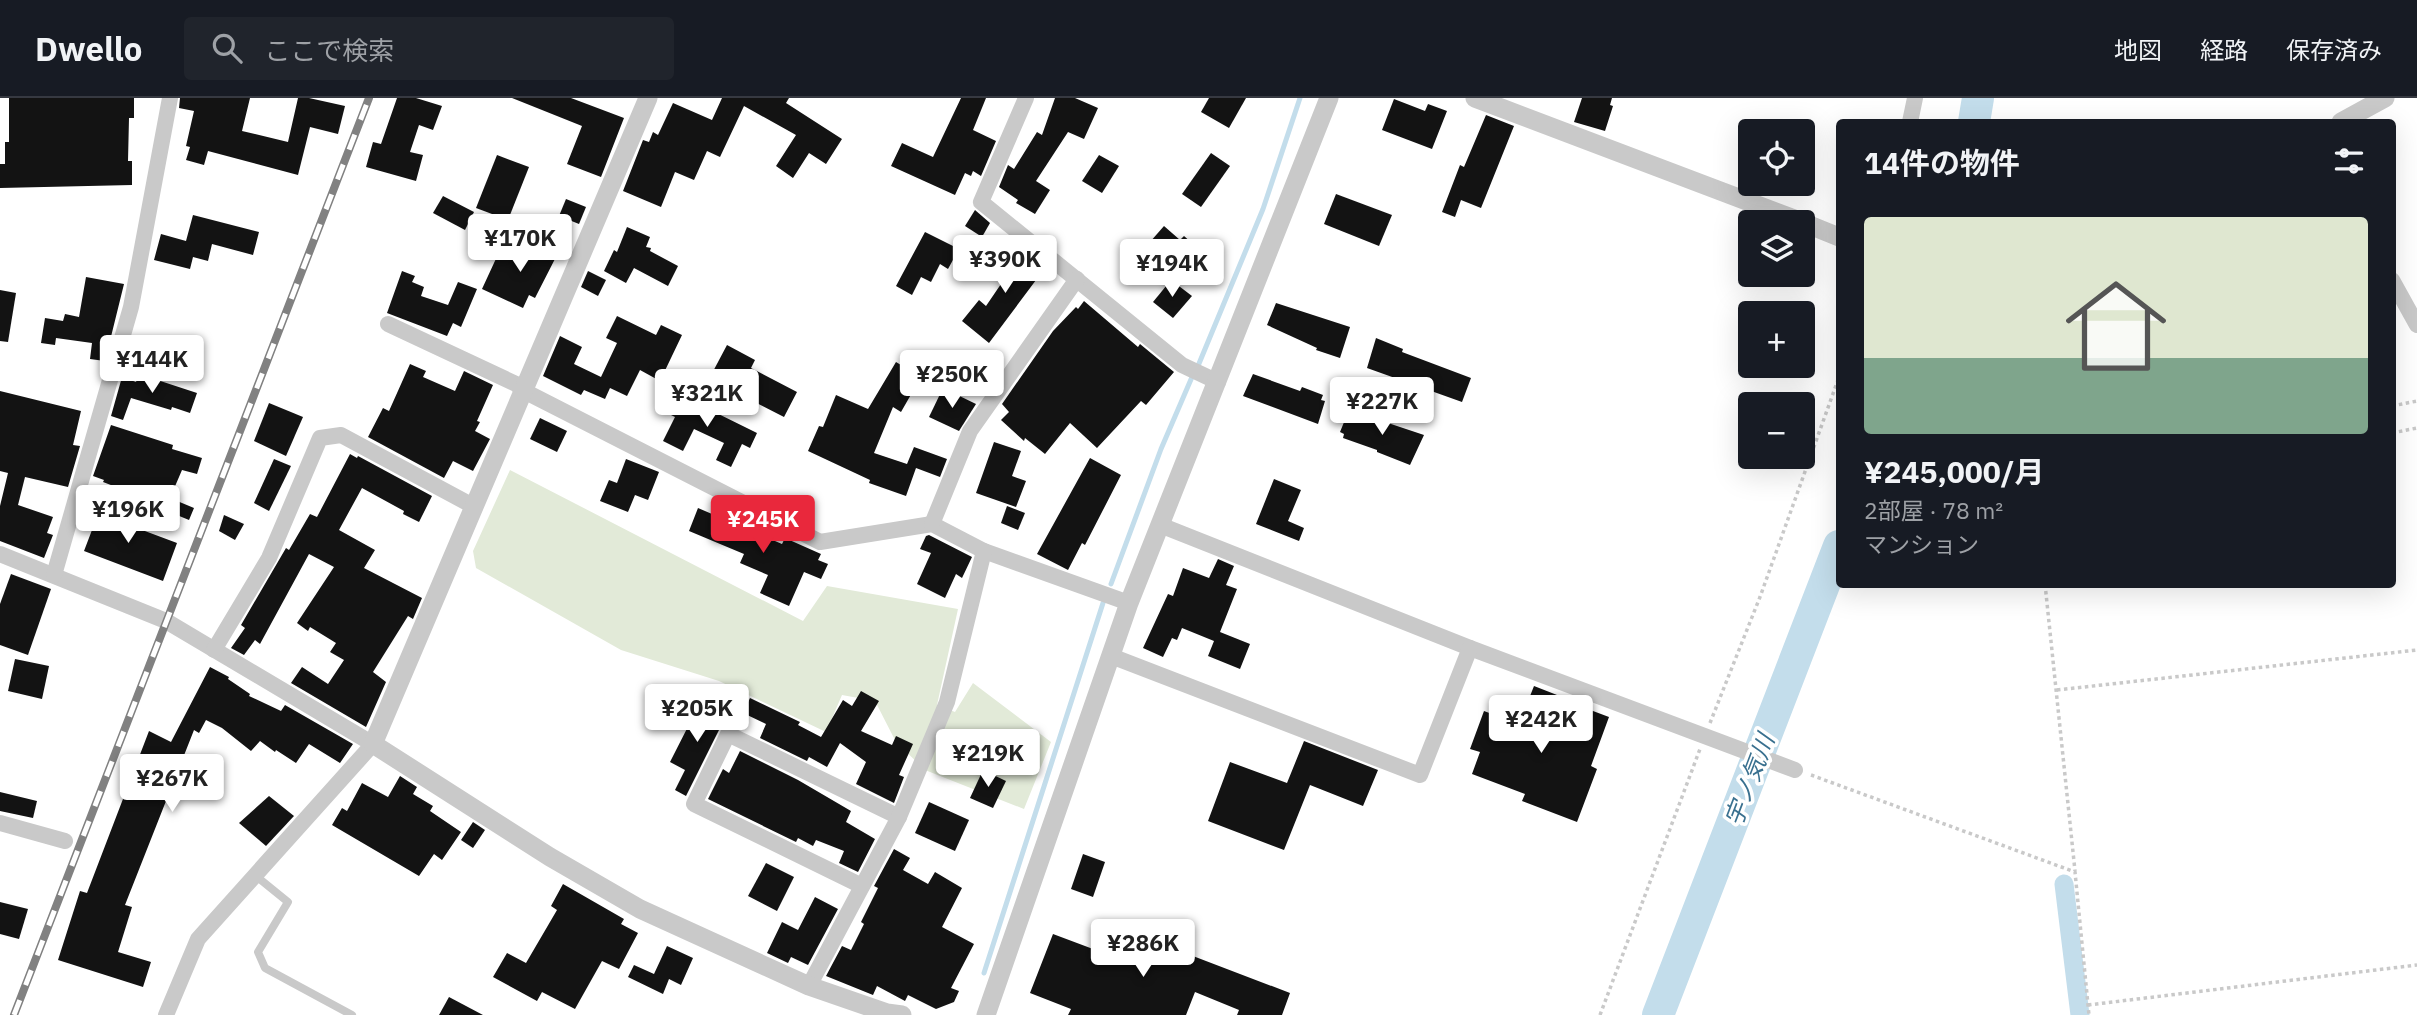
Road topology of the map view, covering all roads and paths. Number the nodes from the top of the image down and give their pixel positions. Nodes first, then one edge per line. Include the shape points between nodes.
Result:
1 (170, 98) edge
2 (648, 98) edge
3 (1026, 98) edge
4 (1329, 98) edge
5 (1475, 98) edge
6 (1914, 98) edge
7 (2385, 98) edge
8 (1910, 119) edge
9 (2347, 119) edge
10 (1770, 210) edge
11 (1815, 227) edge
12 (1836, 236) edge
13 (1077, 279) junction
14 (2396, 287) edge
15 (388, 324) dead end
16 (2417, 325) edge
17 (1218, 382) junction
18 (1836, 385) edge
19 (524, 391) junction
20 (2417, 401) edge
21 (2396, 405) edge
22 (2417, 428) edge
23 (2396, 432) edge
24 (475, 507) junction
25 (932, 524) junction
26 (1160, 526) junction
27 (984, 551) junction
28 (0, 554) edge
29 (54, 575) junction
30 (2045, 588) edge
31 (1129, 603) junction
32 (1471, 648) junction
33 (214, 650) junction
34 (2417, 650) edge
35 (1111, 656) junction
36 (2057, 690) junction
37 (1709, 736) junction
38 (373, 744) junction
39 (1795, 770) joint
40 (899, 817) junction
41 (0, 823) edge
42 (65, 841) dead end
43 (2075, 872) junction
44 (256, 876) junction
45 (862, 886) junction
46 (2417, 965) edge
47 (809, 986) junction
48 (2088, 1005) junction
49 (166, 1015) edge
50 (352, 1015) edge
51 (902, 1015) edge
52 (986, 1015) edge
53 (1600, 1015) edge
54 (2089, 1015) edge

1 - 29 street via 131,307
2 - 19 street
3 - 13 street via 981,202
4 - 17 street
5 - 10 street
6 - 8 street
7 - 9 street
11 - 12 street
13 - 17 street via 1182,365
13 - 25 street via 970,431
14 - 16 street
15 - 19 street
17 - 26 street
18 - 37 path
19 - 24 street
19 - 25 street via 820,542
20 - 21 path
22 - 23 path
24 - 33 street via 341,435 320,438 269,558
24 - 38 street
25 - 27 street
26 - 31 street
26 - 32 street
27 - 31 street
27 - 40 street via 947,702
28 - 29 street
29 - 33 street via 166,621
30 - 36 path
31 - 35 street
32 - 35 street via 1420,775
32 - 37 street
33 - 38 street
34 - 36 path
35 - 52 street
36 - 43 path
37 - 39 street
37 - 53 path
38 - 44 street
38 - 47 street via 640,909
39 - 43 path
40 - 45 street
40 - 45 street via 728,734 694,804
41 - 42 street
43 - 48 path
44 - 49 street via 198,939
44 - 50 lane via 288,902 258,952 265,968
45 - 47 street
46 - 48 path
47 - 51 street
48 - 54 path

